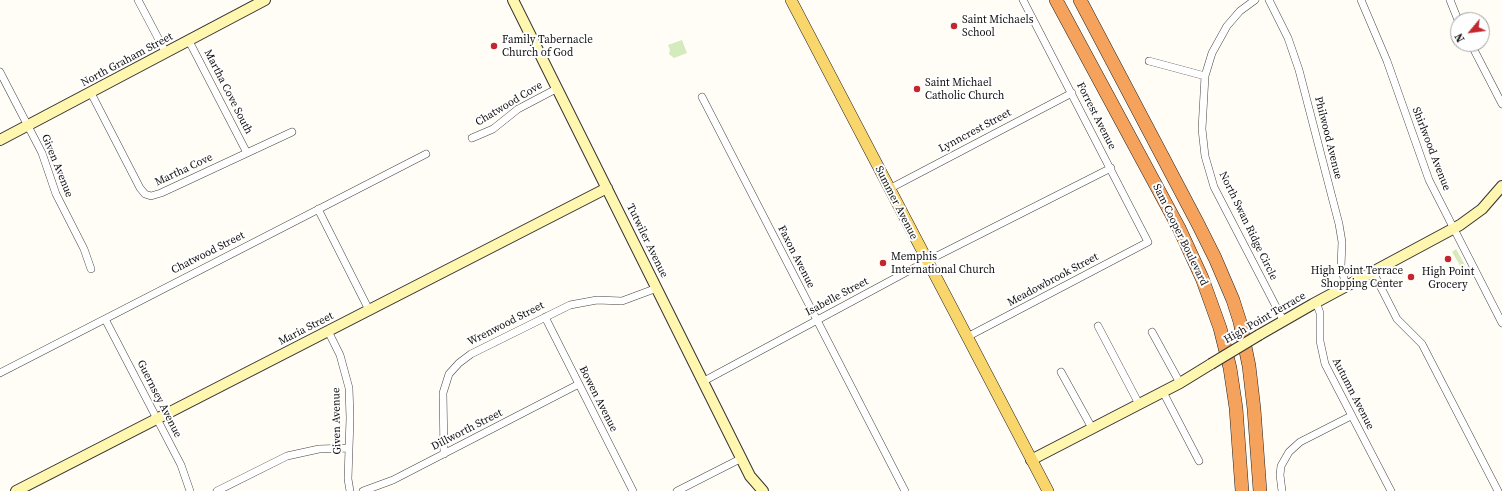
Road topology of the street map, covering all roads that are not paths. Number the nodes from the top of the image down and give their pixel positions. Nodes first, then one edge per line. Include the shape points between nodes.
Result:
1 (138, 0) edge
2 (265, 0) edge
3 (513, 0) edge
4 (791, 0) edge
5 (1023, 0) edge
6 (1055, 0) edge
7 (1080, 0) edge
8 (1255, 0) edge
9 (1269, 0) edge
10 (1361, 0) edge
11 (1450, 0) edge
12 (1455, 12) edge
13 (189, 41) junction
14 (1475, 52) edge
15 (166, 53) junction
16 (1149, 62) dead end
17 (0, 72) edge
18 (1205, 76) junction
19 (556, 89) junction
20 (91, 92) junction
21 (1072, 93) junction
22 (702, 97) dead end
23 (1502, 104) edge
24 (28, 126) junction
25 (292, 132) dead end
26 (472, 138) dead end
27 (0, 140) edge
28 (247, 153) junction
29 (426, 154) dead end
30 (1111, 168) junction
31 (1502, 186) edge
32 (607, 188) junction
33 (889, 189) junction
34 (318, 209) junction
35 (1453, 228) junction
36 (1148, 242) joint
37 (927, 261) junction
38 (91, 269) dead end
39 (1372, 272) junction
40 (1346, 286) junction
41 (657, 288) junction
42 (1316, 302) junction
43 (369, 310) junction
44 (545, 317) junction
45 (105, 319) junction
46 (816, 320) junction
47 (1283, 320) junction
48 (1502, 323) edge
49 (1098, 326) dead end
50 (328, 331) junction
51 (1152, 332) dead end
52 (967, 337) junction
53 (1061, 372) dead end
54 (0, 373) edge
55 (704, 381) junction
56 (1180, 382) junction
57 (579, 384) junction
58 (1163, 392) junction
59 (1139, 404) junction
60 (1351, 416) junction
61 (157, 418) junction
62 (1092, 428) junction
63 (349, 448) junction
64 (444, 454) junction
65 (742, 458) junction
66 (1032, 460) junction
67 (1199, 461) dead end
68 (16, 491) edge
69 (190, 491) edge
70 (218, 491) edge
71 (350, 491) edge
72 (363, 491) edge
73 (633, 491) edge
74 (677, 491) edge
75 (763, 491) edge
76 (905, 491) edge
77 (1048, 491) edge
78 (1242, 491) edge
79 (1260, 491) edge
80 (1282, 491) edge
81 (1390, 491) edge
82 (1498, 491) edge

1 - 15 street
2 - 13 street, North Graham Street
3 - 19 street, Tutwiler Avenue
4 - 33 main road, Summer Avenue
5 - 21 street, Forrest Avenue
6 - 78 highway, Sam Cooper Boulevard via 1179,228 1202,278 1218,321 1230,368 1236,408
7 - 79 highway, Sam Cooper Boulevard via 1198,224 1232,300 1240,322 1249,366
8 - 18 street, North Swan Ridge Circle via 1240,12 1222,34 1212,53
9 - 40 street, Philwood Avenue via 1288,38 1299,70 1339,224 1342,242 1341,266
10 - 35 street, Shirlwood Avenue via 1387,61 1429,180
11 - 12 street
13 - 15 street, North Graham Street
13 - 28 street, Martha Cove South
14 - 23 street
15 - 20 street, North Graham Street
16 - 18 street
17 - 24 street, Given Avenue
18 - 47 street, North Swan Ridge Circle via 1202,129 1211,179
19 - 26 street, Chatwood Cove via 518,109 493,129
19 - 32 street, Tutwiler Avenue
20 - 24 street, North Graham Street
20 - 28 street, Martha Cove via 140,188 148,195 161,193
21 - 30 street, Forrest Avenue
21 - 33 street, Lynncrest Street
22 - 46 street, Faxon Avenue
24 - 27 street, North Graham Street
24 - 38 street, Given Avenue
25 - 28 street, Martha Cove
29 - 34 street, Chatwood Street
30 - 36 street, Forrest Avenue
30 - 37 street, Isabelle Street
31 - 35 street, High Point Terrace via 1482,209
32 - 41 street, Tutwiler Avenue
32 - 43 street, Maria Street
33 - 37 main road, Summer Avenue
34 - 43 street
34 - 45 street, Chatwood Street
35 - 39 street, High Point Terrace
35 - 48 street, Shirlwood Avenue
36 - 52 street, Meadowbrook Street
37 - 46 street, Isabelle Street
37 - 52 main road, Summer Avenue
39 - 40 street, High Point Terrace
39 - 82 street via 1398,319 1422,344
40 - 42 street, High Point Terrace
41 - 44 street, Wrenwood Street via 622,301 597,300 570,305
41 - 55 street, Tutwiler Avenue
42 - 47 street, High Point Terrace
42 - 60 street, Autumn Avenue via 1320,313 1323,358
43 - 50 street, Maria Street
44 - 57 street, Bowen Avenue
44 - 64 street, Wrenwood Street via 471,354 454,368 445,383 443,393
45 - 54 street, Chatwood Street
45 - 61 street, Guernsey Avenue
46 - 55 street, Isabelle Street
46 - 76 street, Faxon Avenue
47 - 56 street, High Point Terrace, bridge
49 - 59 street
50 - 61 street, Maria Street
50 - 63 street, Given Avenue via 340,355 349,388
51 - 56 street
52 - 66 main road, Summer Avenue
53 - 62 street
55 - 65 street, Tutwiler Avenue
56 - 58 street, High Point Terrace
57 - 64 street, Dillworth Street
57 - 73 street, Bowen Avenue
58 - 59 street, High Point Terrace
58 - 67 street
59 - 62 street, High Point Terrace
60 - 80 street via 1300,442 1289,452 1281,466
60 - 81 street, Autumn Avenue
61 - 68 street, Maria Street
61 - 69 street, Guernsey Avenue
62 - 66 street, High Point Terrace
63 - 70 street via 319,449 287,456
63 - 71 street, Given Avenue
64 - 72 street, Dillworth Street via 391,481
65 - 74 street
65 - 75 street, Tutwiler Avenue via 750,476
66 - 77 main road, Summer Avenue

